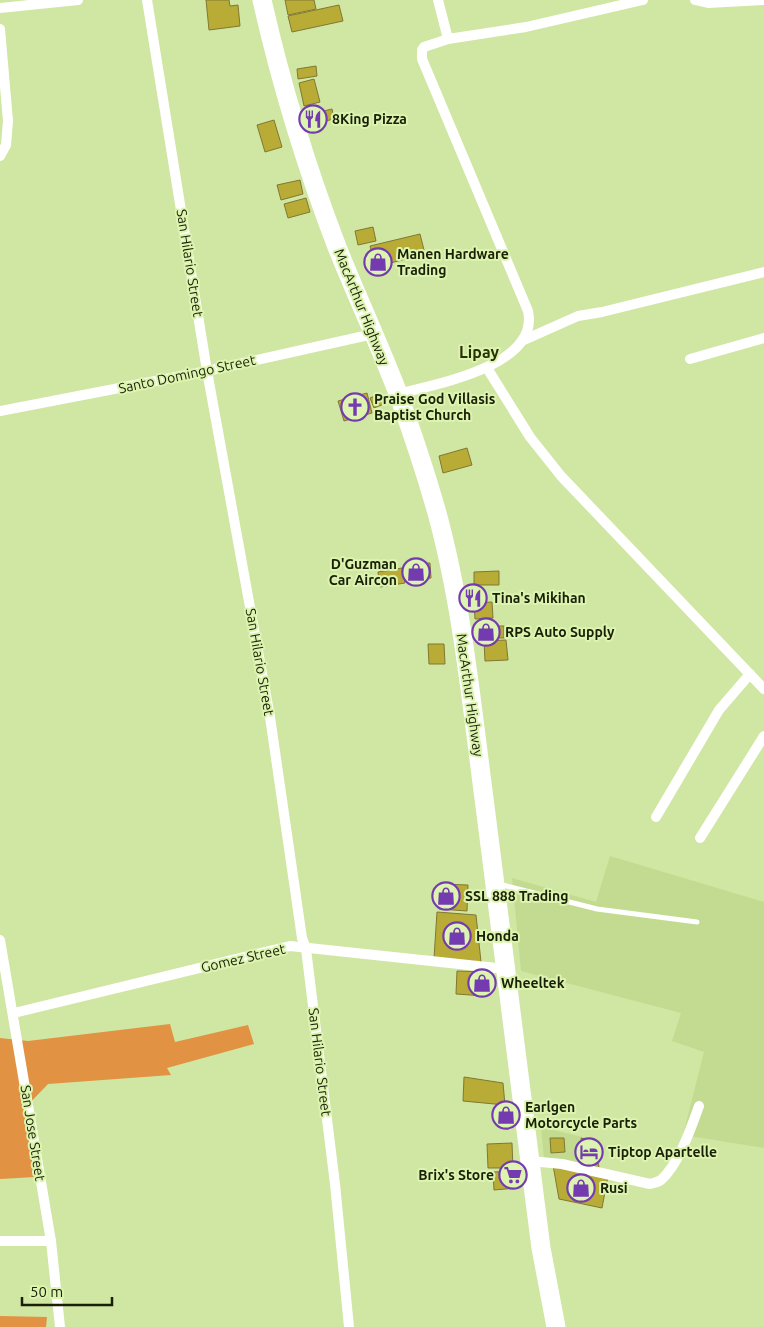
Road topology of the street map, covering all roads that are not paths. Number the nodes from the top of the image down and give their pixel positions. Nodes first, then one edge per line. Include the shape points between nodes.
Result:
1 (78, 0) edge
2 (147, 0) edge
3 (262, 0) edge
4 (438, 0) edge
5 (643, 0) edge
6 (695, 0) edge
7 (763, 0) edge
8 (0, 8) edge
9 (0, 29) edge
10 (448, 39) junction
11 (0, 156) edge
12 (764, 272) edge
13 (373, 334) junction
14 (764, 338) edge
15 (524, 340) junction
16 (690, 359) dead end
17 (487, 368) junction
18 (208, 371) junction
19 (398, 394) junction
20 (0, 411) edge
21 (750, 674) junction
22 (764, 688) edge
23 (764, 736) edge
24 (656, 817) dead end
25 (700, 838) dead end
26 (495, 883) junction
27 (698, 922) dead end
28 (0, 940) edge
29 (306, 949) junction
30 (506, 968) junction
31 (14, 1013) junction
32 (699, 1106) dead end
33 (530, 1161) junction
34 (0, 1241) edge
35 (51, 1241) junction
36 (60, 1327) edge
37 (350, 1327) edge
38 (556, 1327) edge

1 - 8 street
2 - 18 street, San Hilario Street
3 - 13 highway, MacArthur Highway via 290,112 310,174
4 - 10 street
5 - 10 street via 526,28
6 - 7 street via 708,3
9 - 11 street via 8,120 6,145
10 - 15 street via 424,47 422,59 528,311 530,321
12 - 15 street via 578,316
13 - 18 street, Santo Domingo Street
13 - 19 highway, MacArthur Highway
14 - 16 street
15 - 17 street
17 - 19 street
17 - 21 street via 530,437 561,476
18 - 20 street, Santo Domingo Street
18 - 29 street, San Hilario Street via 268,708
19 - 26 highway, MacArthur Highway via 425,470 452,580
21 - 22 street
21 - 24 street via 719,710
23 - 25 street
26 - 27 lane via 596,909
26 - 30 highway, MacArthur Highway
28 - 31 street, San Jose Street
29 - 30 street, Gomez Street
29 - 31 street, Gomez Street via 290,946
29 - 37 street, San Hilario Street
30 - 33 highway, MacArthur Highway
31 - 35 street, San Jose Street
32 - 33 street via 671,1168 659,1181 650,1184 562,1164
33 - 38 highway, MacArthur Highway via 541,1248
34 - 35 street
35 - 36 street, San Jose Street

